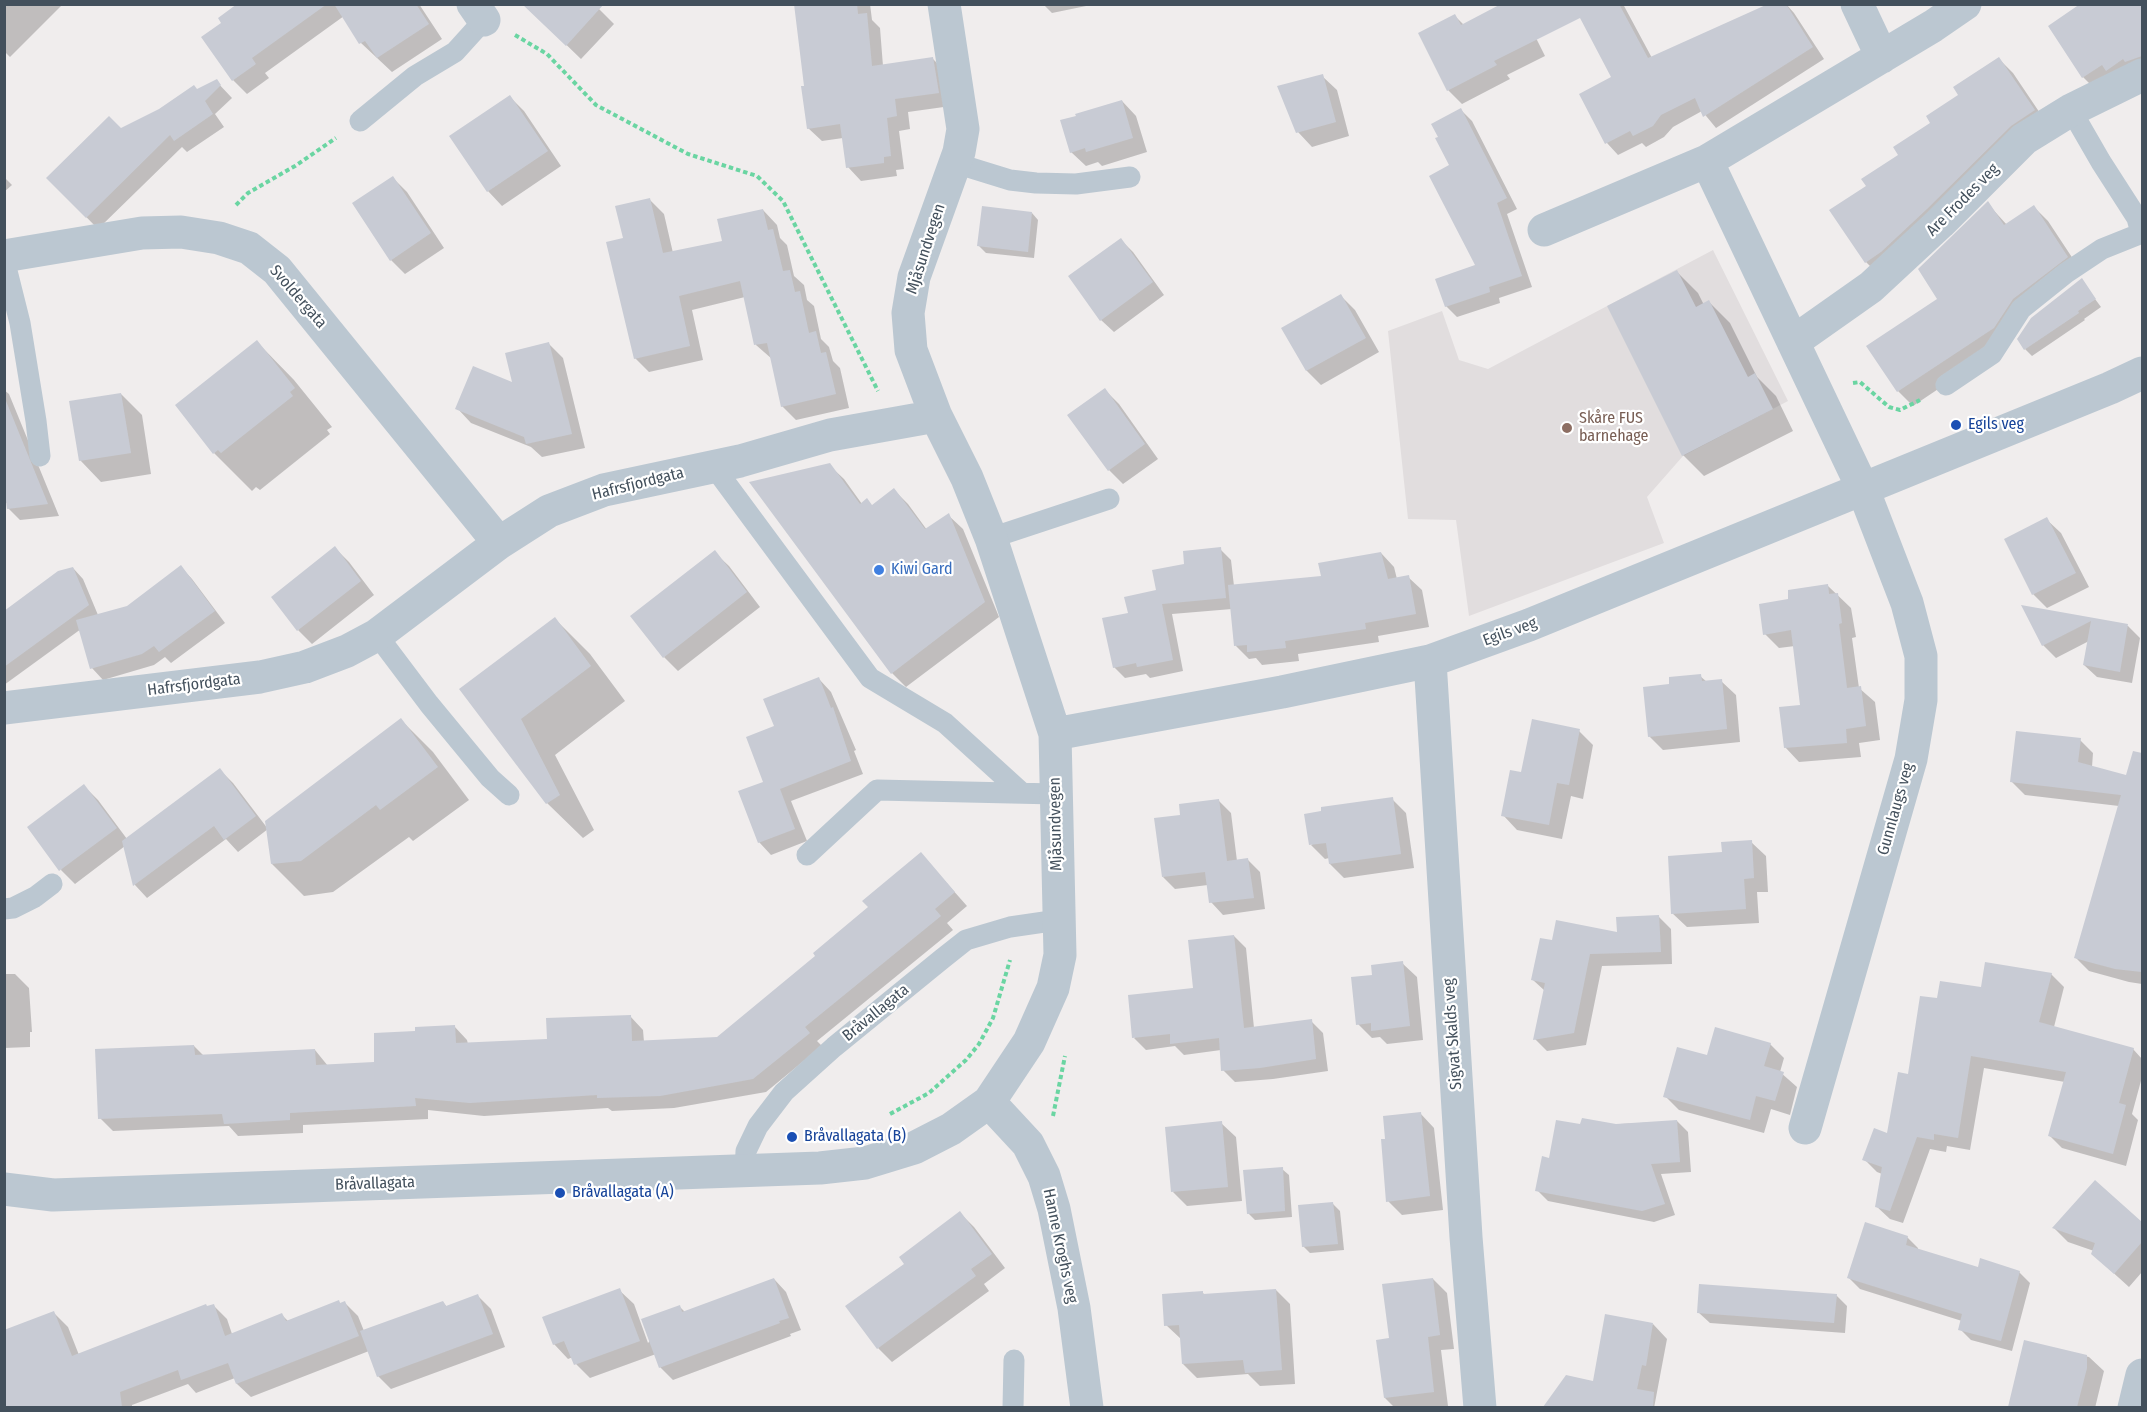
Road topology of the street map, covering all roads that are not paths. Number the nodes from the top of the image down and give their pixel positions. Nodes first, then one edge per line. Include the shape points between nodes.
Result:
1 (944, 4) edge
2 (1857, 4) edge
3 (1965, 4) edge
4 (479, 12) edge
5 (1882, 57) junction
6 (2142, 75) edge
7 (2071, 110) junction
8 (360, 121) road end
9 (1707, 161) junction
10 (955, 163) junction
11 (1130, 177) dead end
12 (1544, 230) dead end
13 (2142, 233) edge
14 (4, 257) edge
15 (1793, 342) junction
16 (2142, 373) edge
17 (1946, 385) road end
18 (936, 416) junction
19 (40, 456) dead end
20 (714, 467) junction
21 (1863, 489) junction
22 (1109, 499) dead end
23 (991, 537) junction
24 (499, 543) junction
25 (376, 635) junction
26 (1430, 661) junction
27 (4, 708) edge
28 (1055, 734) junction
29 (1022, 793) junction
30 (1056, 794) junction
31 (509, 795) dead end
32 (807, 855) dead end
33 (52, 884) dead end
34 (4, 909) edge
35 (1058, 920) junction
36 (989, 1102) junction
37 (1805, 1128) dead end
38 (745, 1171) junction
39 (4, 1189) edge
40 (1014, 1360) dead end
41 (2142, 1375) edge
42 (1013, 1407) edge
43 (1088, 1407) edge
44 (1480, 1407) edge
45 (2134, 1407) edge

1 - 10 street, Mjåsundvegen via 963,129
2 - 5 street
3 - 5 street
4 - 8 lane via 455,51 415,76
5 - 9 street
6 - 7 street, Are Frodes veg
7 - 13 lane via 2137,218
7 - 15 street, Are Frodes veg via 2024,139 1871,287
9 - 12 street
9 - 15 street
10 - 11 lane via 1010,180 1036,183 1076,184
10 - 18 street, Mjåsundvegen via 914,277 908,313 911,350
13 - 17 lane via 2102,249 2066,273 2022,309 1992,354
14 - 19 lane, Svoldergata via 20,323
14 - 24 street, Svoldergata via 142,233 181,232 249,248 278,270
15 - 21 street
16 - 21 street, Egils veg
18 - 20 street, Hafrsfjordgata via 831,435
18 - 23 street, Mjåsundvegen
20 - 24 street, Hafrsfjordgata via 604,490 549,511
20 - 29 lane via 870,678 945,723
21 - 26 street, Egils veg via 1529,625
21 - 37 street, Gunnlaugs veg via 1906,603 1921,656 1921,700 1911,759
22 - 23 lane
23 - 28 street, Mjåsundvegen
24 - 25 street, Hafrsfjordgata
25 - 27 street, Hafrsfjordgata via 305,667 260,677
25 - 31 lane via 490,778
26 - 28 street, Egils veg
26 - 44 street, Sigvat Skalds veg
28 - 30 street, Mjåsundvegen
29 - 30 lane
29 - 32 lane via 877,790
30 - 35 street, Mjåsundvegen
33 - 34 lane via 13,908
35 - 36 street, Mjåsundvegen via 1060,955 1053,988 1029,1042
35 - 38 lane, Bråvallagata via 1010,927 966,940 784,1092 758,1126 746,1151
36 - 38 street, Bråvallagata via 951,1129 914,1148 865,1163
36 - 43 street, Hanne Kroghs veg via 1028,1144 1044,1176 1074,1308
38 - 39 street, Bråvallagata via 53,1195
40 - 42 lane
41 - 45 street

